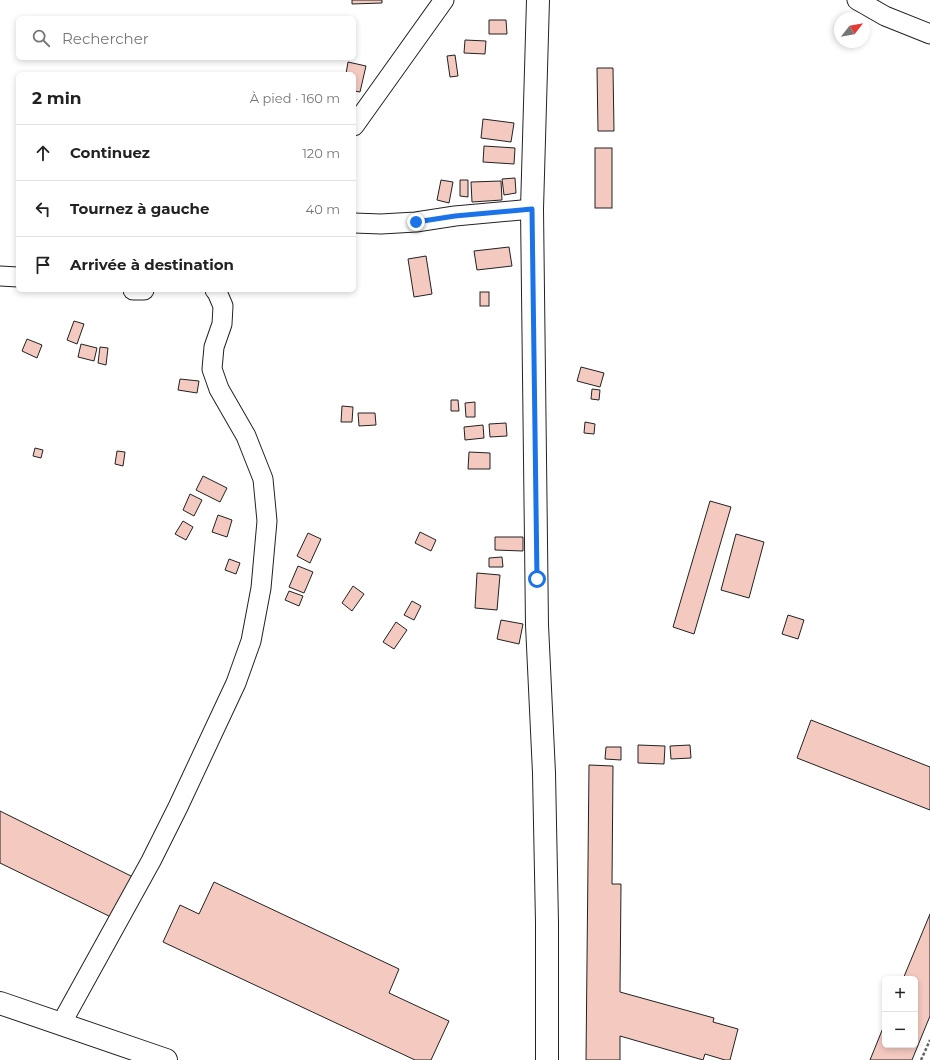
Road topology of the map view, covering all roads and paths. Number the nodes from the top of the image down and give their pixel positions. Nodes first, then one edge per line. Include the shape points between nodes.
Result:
1 (444, 0) edge
2 (538, 0) edge
3 (857, 0) edge
4 (887, 8) edge
5 (930, 34) edge
6 (356, 123) edge
7 (532, 209) junction
8 (356, 223) edge
9 (0, 276) edge
10 (16, 277) edge
11 (217, 292) edge
12 (0, 1003) edge
13 (61, 1024) junction
14 (930, 1040) edge
15 (166, 1060) edge
16 (547, 1060) edge
17 (921, 1060) edge

1 - 6 street
2 - 7 street
3 - 4 street
4 - 5 street
7 - 8 street via 416,222
7 - 16 street via 537,625 544,773 547,923
9 - 10 street
11 - 13 street via 223,306 222,324 214,347 212,369 219,389 246,436 263,480 267,521 261,588 251,641 236,683 158,847
12 - 13 street
13 - 15 street
14 - 17 path

